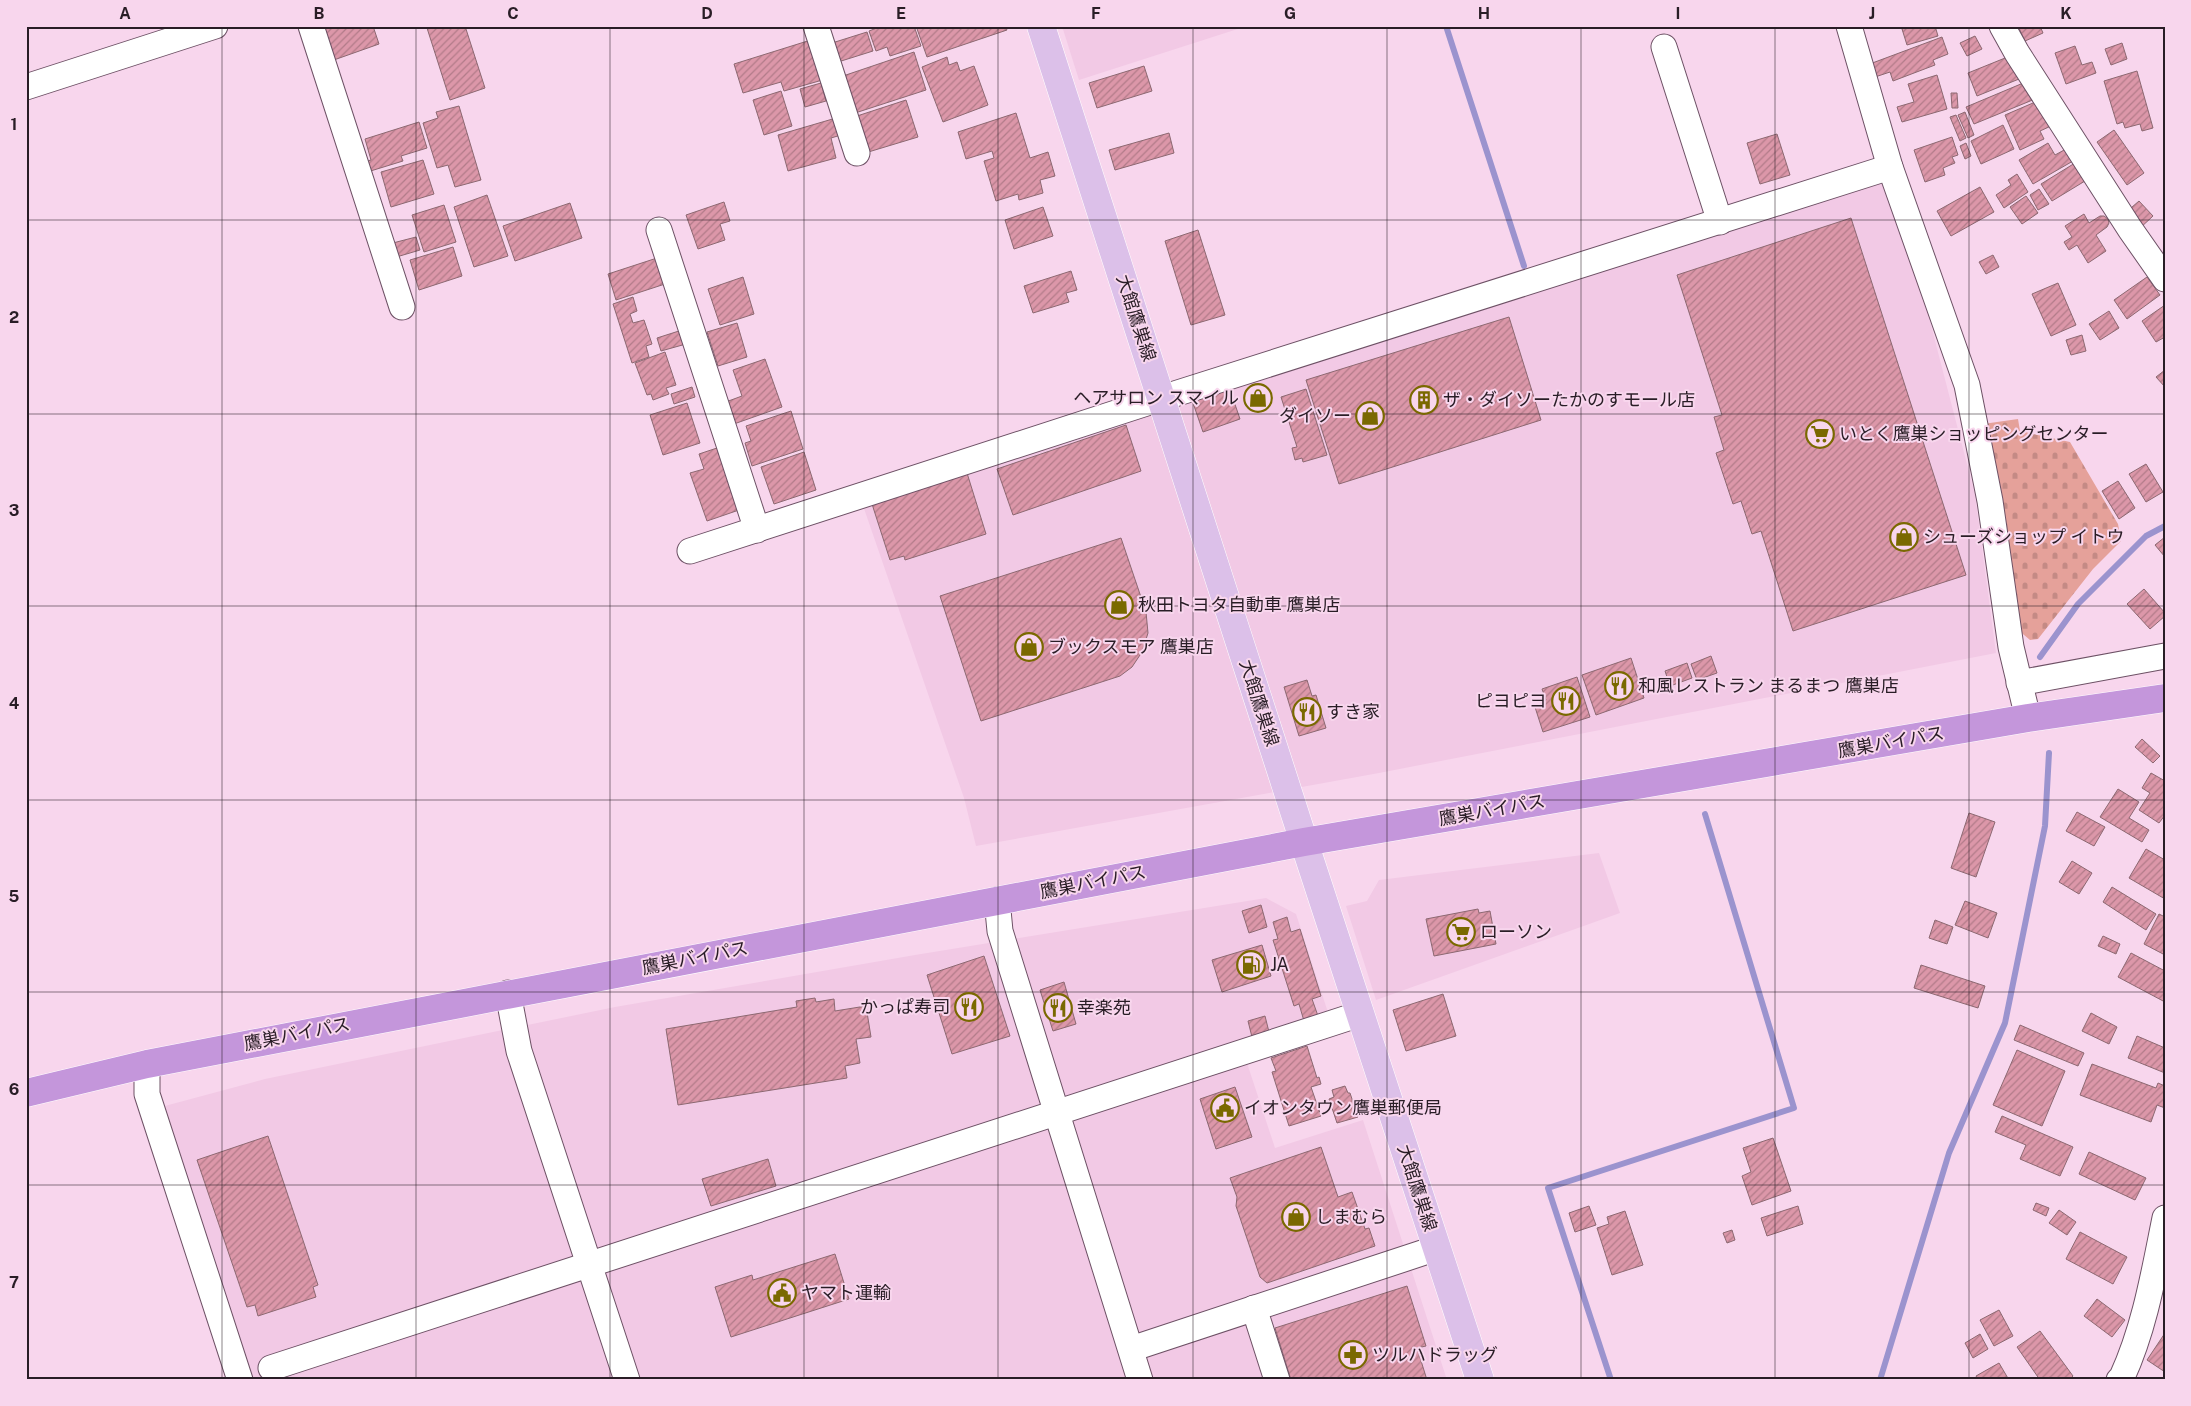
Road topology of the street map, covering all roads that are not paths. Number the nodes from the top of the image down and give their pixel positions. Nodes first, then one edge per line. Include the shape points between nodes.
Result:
1 (215, 26) edge
2 (311, 26) edge
3 (816, 26) edge
4 (1041, 26) edge
5 (1849, 26) edge
6 (2002, 26) edge
7 (1664, 47) dead end
8 (26, 88) edge
9 (857, 153) dead end
10 (1890, 167) junction
11 (1720, 222) junction
12 (659, 230) dead end
13 (2165, 279) edge
14 (402, 306) dead end
15 (1162, 398) junction
16 (757, 530) junction
17 (690, 551) dead end
18 (2165, 656) edge
19 (2019, 683) junction
20 (2165, 698) edge
21 (2028, 718) junction
22 (1304, 842) junction
23 (997, 900) junction
24 (508, 993) junction
25 (1360, 1014) junction
26 (146, 1064) junction
27 (26, 1094) edge
28 (1057, 1113) junction
29 (2165, 1218) edge
30 (1437, 1248) junction
31 (588, 1265) junction
32 (1254, 1308) junction
33 (1131, 1349) junction
34 (271, 1368) dead end
35 (240, 1380) edge
36 (627, 1380) edge
37 (1140, 1380) edge
38 (1277, 1380) edge
39 (1480, 1380) edge
40 (2119, 1380) edge

1 - 8 street
2 - 14 street
3 - 9 street
4 - 15 main road, 大館鷹巣線
5 - 10 street
6 - 13 street
7 - 11 street
10 - 11 street
10 - 19 street via 1966,385 1990,501
11 - 15 street
12 - 16 street
15 - 16 street
15 - 22 main road, 大館鷹巣線
16 - 17 street
18 - 19 street
19 - 21 street
20 - 21 highway, 鷹巣バイパス
21 - 22 highway, 鷹巣バイパス
22 - 23 highway, 鷹巣バイパス
22 - 25 main road, 大館鷹巣線
23 - 24 highway, 鷹巣バイパス
23 - 28 street via 1000,931
24 - 26 highway, 鷹巣バイパス
24 - 31 street via 518,1051
25 - 28 street
25 - 30 main road, 大館鷹巣線
26 - 27 highway, 鷹巣バイパス
26 - 35 street via 147,1094
28 - 31 street
28 - 33 street
29 - 40 street via 2150,1294 2134,1351
30 - 32 street
30 - 39 main road, 大館鷹巣線
31 - 34 street
31 - 36 street
32 - 33 street
32 - 38 street
33 - 37 street

